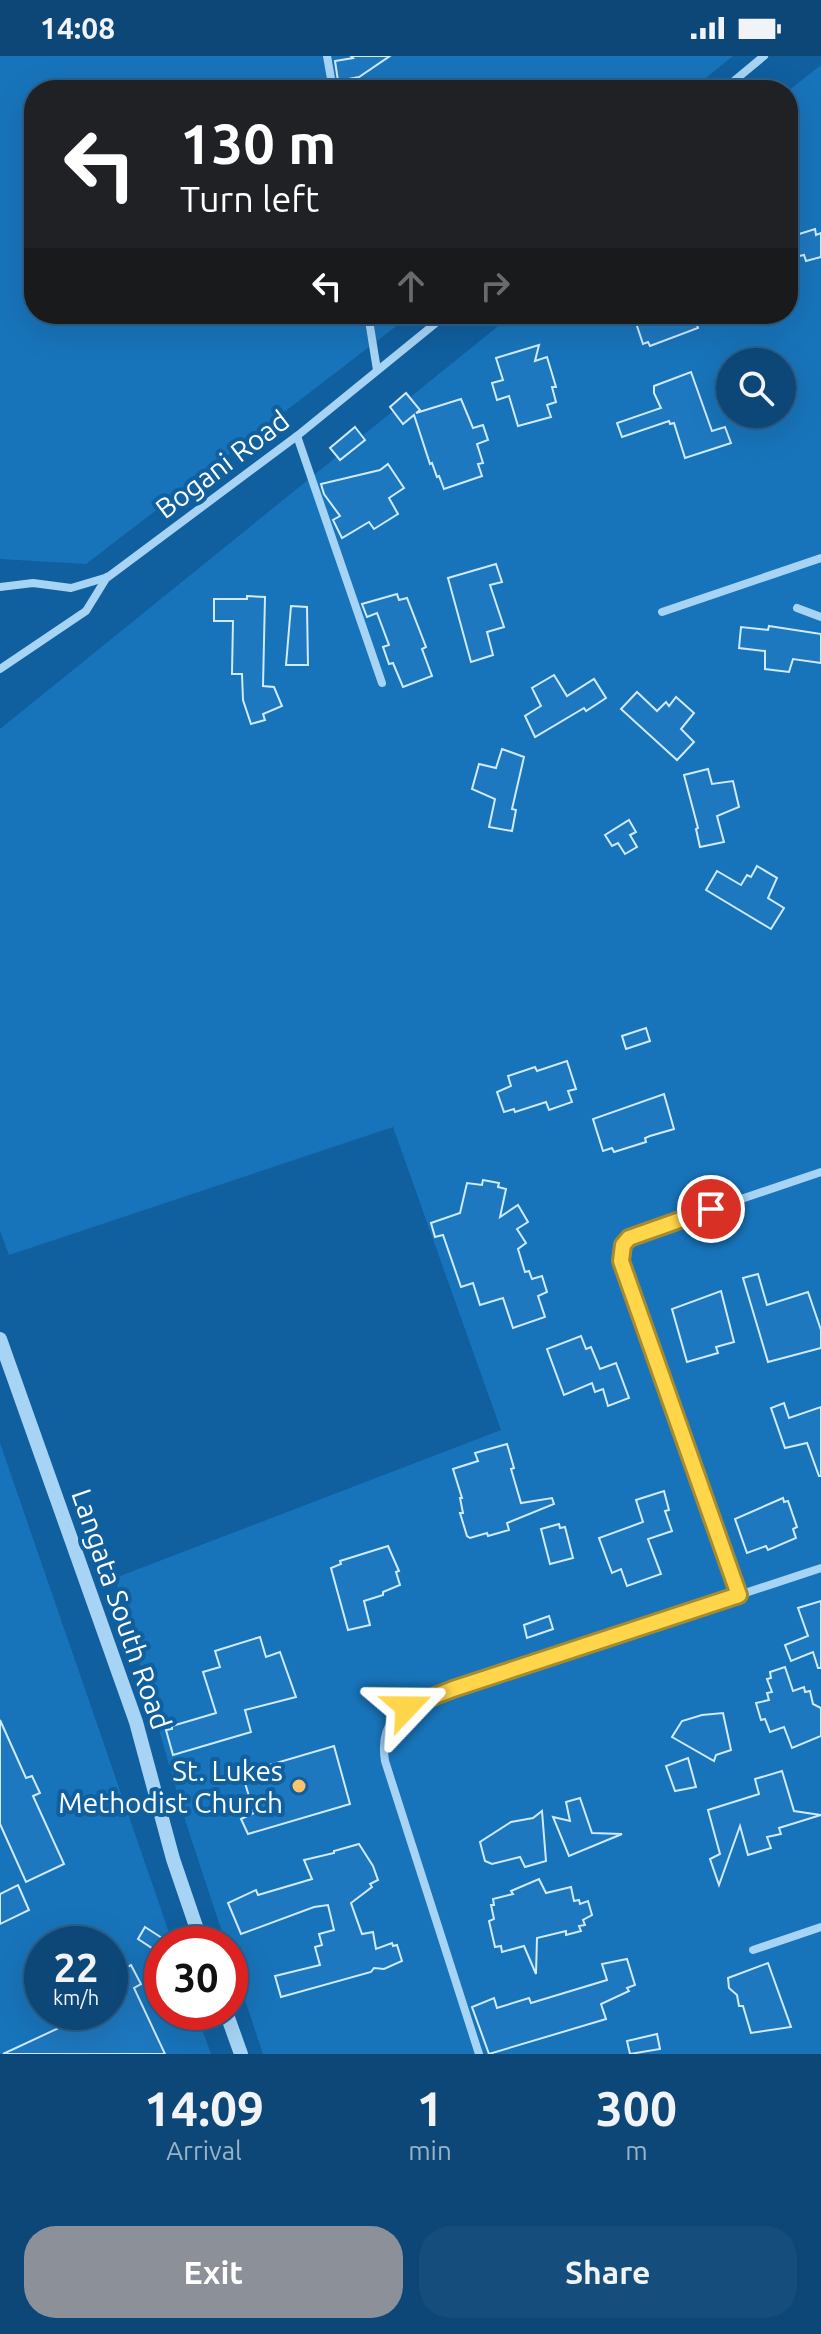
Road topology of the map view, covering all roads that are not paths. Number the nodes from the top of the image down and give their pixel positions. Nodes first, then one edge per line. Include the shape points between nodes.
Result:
1 (327, 56) edge
2 (764, 56) edge
3 (331, 80) edge
4 (735, 80) edge
5 (370, 324) edge
6 (434, 324) edge
7 (377, 370) junction
8 (297, 436) junction
9 (821, 558) edge
10 (108, 577) junction
11 (0, 587) edge
12 (797, 608) dead end
13 (662, 612) dead end
14 (821, 617) edge
15 (0, 669) edge
16 (382, 683) dead end
17 (821, 1172) edge
18 (0, 1339) edge
19 (821, 1568) edge
20 (739, 1595) junction
21 (196, 1926) edge
22 (821, 1927) edge
23 (753, 1950) dead end
24 (232, 2030) edge
25 (241, 2054) edge
26 (479, 2054) edge

1 - 3 street
2 - 4 street
5 - 7 street
6 - 7 street, Bogani Road
7 - 8 street, Bogani Road
8 - 10 street, Bogani Road
8 - 16 street
9 - 13 street
10 - 11 street, Bogani Road via 71,588 33,583
10 - 15 street via 86,611
12 - 14 street
17 - 20 street via 635,1235 623,1245 621,1261
18 - 21 street, Langata South Road via 136,1722
19 - 20 street
20 - 26 street via 430,1697 391,1720 383,1740 385,1761
22 - 23 street
24 - 25 street

